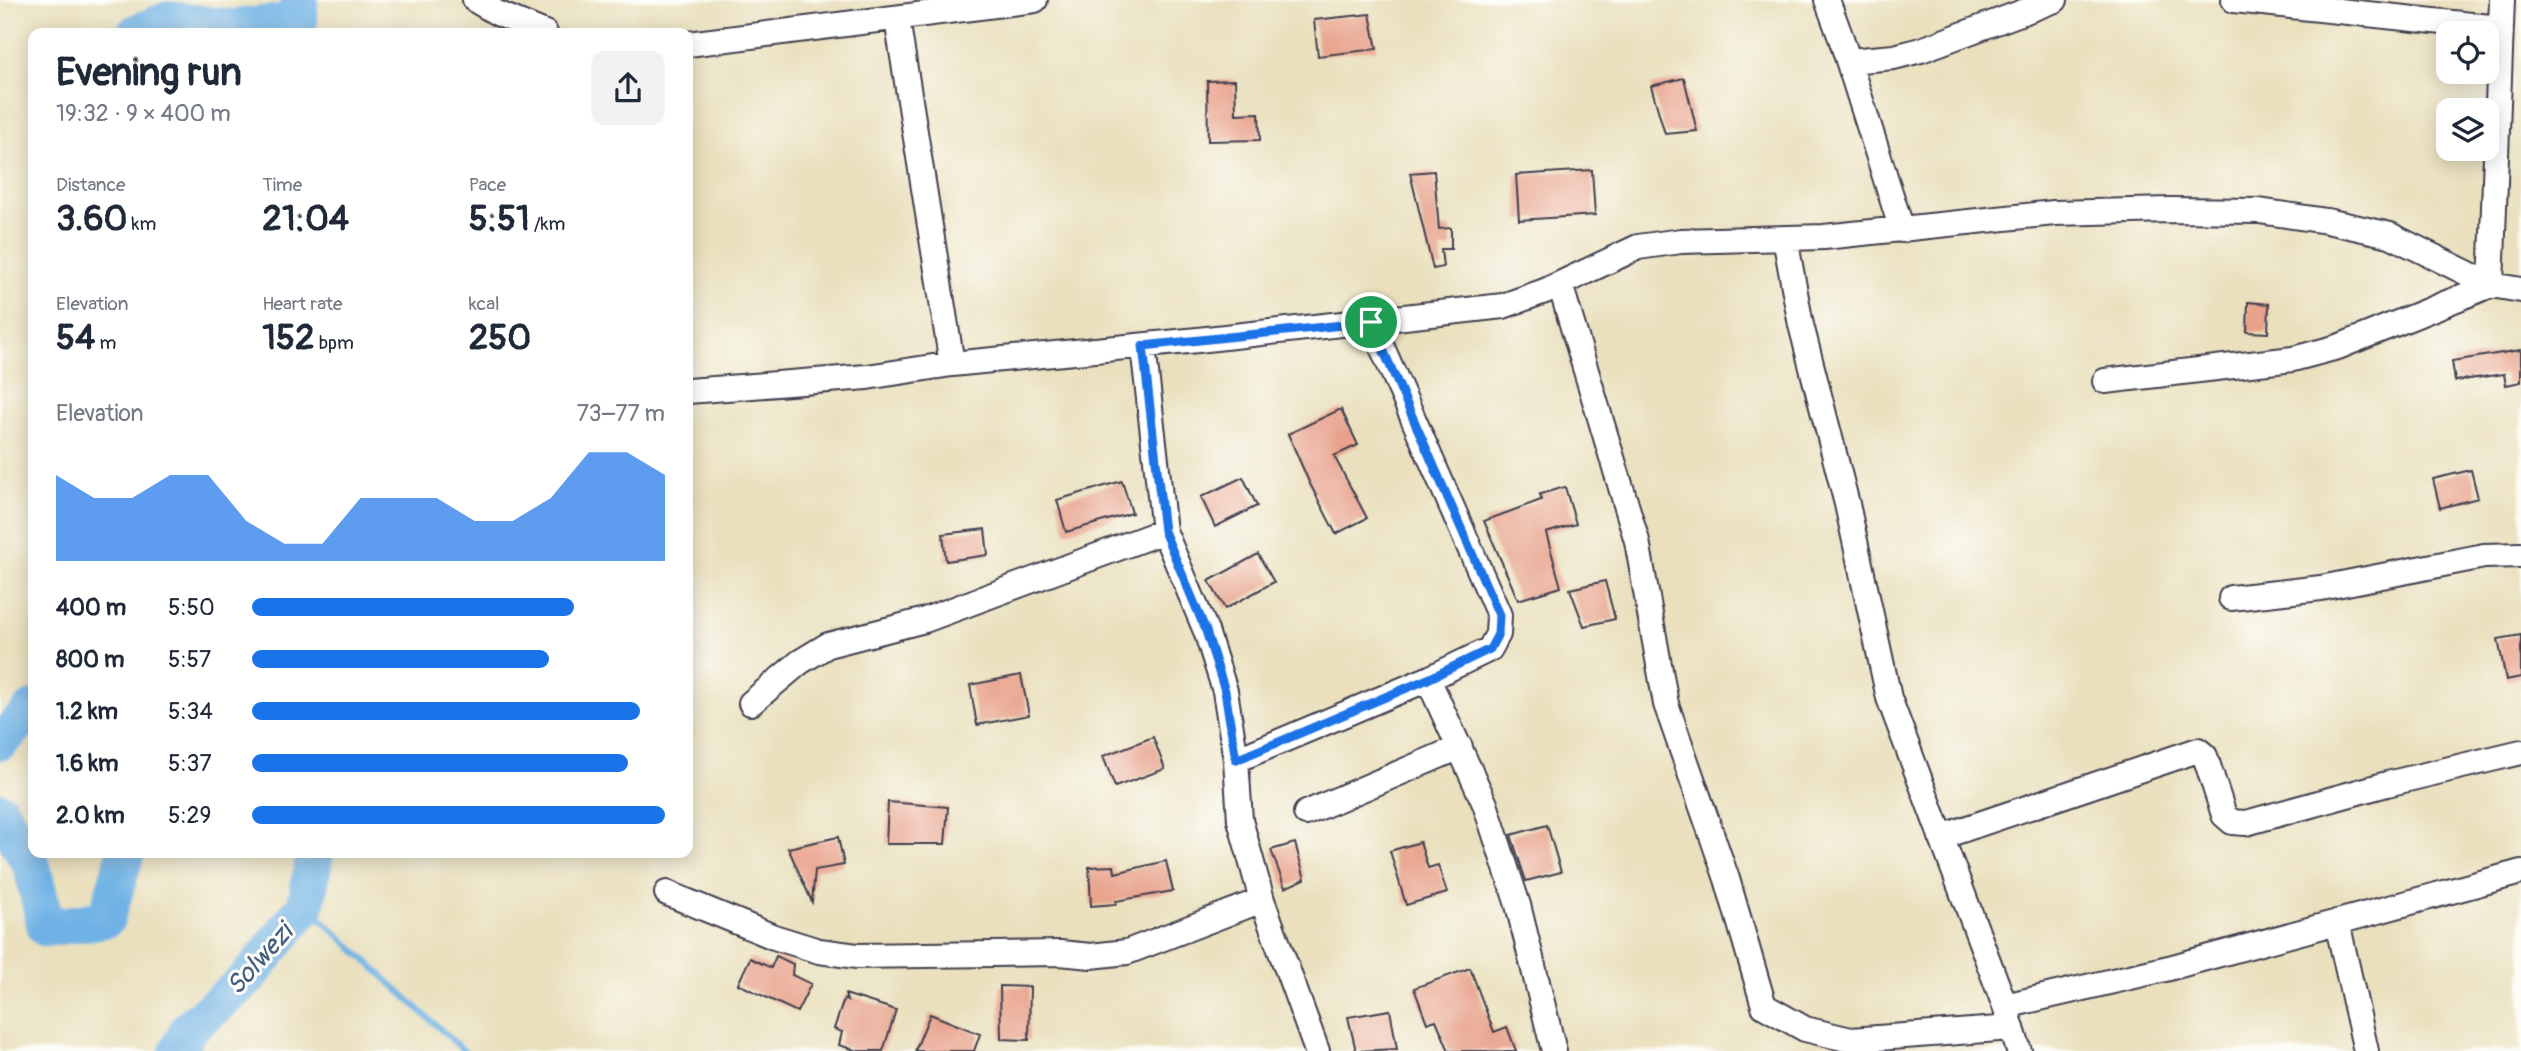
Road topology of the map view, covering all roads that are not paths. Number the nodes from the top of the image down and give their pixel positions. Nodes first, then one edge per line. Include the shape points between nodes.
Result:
1 (475, 0) edge
2 (1035, 0) edge
3 (1827, 0) edge
4 (2055, 0) edge
5 (2234, 0) edge
6 (2502, 0) edge
7 (897, 19) junction
8 (533, 28) edge
9 (2500, 28) junction
10 (693, 43) edge
11 (1849, 61) junction
12 (1902, 230) junction
13 (1785, 238) junction
14 (1560, 284) junction
15 (2491, 285) junction
16 (2521, 290) edge
17 (1371, 322) junction
18 (1143, 346) junction
19 (952, 364) junction
20 (2105, 381) dead end
21 (693, 391) edge
22 (1164, 531) junction
23 (2521, 555) edge
24 (2231, 598) dead end
25 (1428, 679) junction
26 (751, 703) dead end
27 (1460, 747) junction
28 (2521, 752) edge
29 (1236, 760) junction
30 (1306, 813) dead end
31 (1941, 837) junction
32 (2521, 872) edge
33 (667, 893) dead end
34 (1262, 900) junction
35 (2337, 922) junction
36 (2012, 1028) edge
37 (1317, 1051) edge
38 (1554, 1051) edge
39 (2367, 1051) edge

1 - 8 street
2 - 7 street
3 - 11 street
4 - 11 street via 1921,50
5 - 9 street
6 - 9 street
7 - 10 street
7 - 19 street
9 - 15 street
11 - 12 street
12 - 13 street
12 - 15 street via 2054,214 2259,211 2390,235
13 - 14 street via 1638,247
13 - 31 street via 1801,325 1847,504 1889,698
14 - 17 street via 1503,306
14 - 36 street via 1637,541 1666,705 1727,879 1764,1006 1805,1029 1851,1040
15 - 16 street
15 - 20 street via 2338,347 2293,359
17 - 18 street
17 - 25 street via 1499,615 1498,634 1490,649
18 - 19 street
18 - 22 street
19 - 21 street via 867,377
22 - 26 street via 925,620 828,645
22 - 29 street via 1206,631 1225,691
23 - 24 street via 2484,556 2321,588
25 - 27 street
25 - 29 street
27 - 30 street
27 - 38 street via 1485,804 1518,905
28 - 31 street via 2246,823 2224,816 2205,756 2198,750
29 - 34 street via 1240,820
31 - 36 street
32 - 35 street
33 - 34 street via 774,937 818,951 857,956 1127,952
34 - 37 street
35 - 36 street via 2169,968
35 - 39 street

